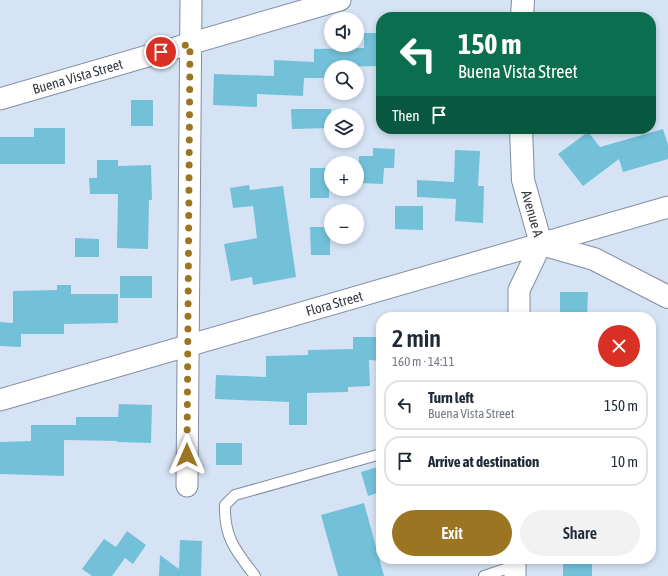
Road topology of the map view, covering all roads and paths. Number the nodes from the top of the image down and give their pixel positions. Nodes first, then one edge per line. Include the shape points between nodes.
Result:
1 (191, 0) edge
2 (340, 0) edge
3 (522, 0) edge
4 (522, 12) edge
5 (190, 44) junction
6 (0, 99) edge
7 (521, 134) edge
8 (668, 207) edge
9 (541, 244) junction
10 (668, 298) edge
11 (519, 312) edge
12 (187, 345) junction
13 (0, 400) edge
14 (376, 455) edge
15 (187, 486) dead end
16 (515, 567) edge
17 (255, 576) edge
18 (484, 576) edge

1 - 5 street
2 - 5 street, Buena Vista Street
3 - 4 street
5 - 6 street, Buena Vista Street
5 - 12 street
7 - 9 street, Avenue A via 523,180
8 - 9 street, Flora Street
9 - 10 street via 594,259
9 - 11 street, Avenue A via 519,290
9 - 12 street, Flora Street
12 - 13 street, Flora Street
12 - 15 street
14 - 17 lane via 234,495 225,505 225,521 232,545
16 - 18 lane

